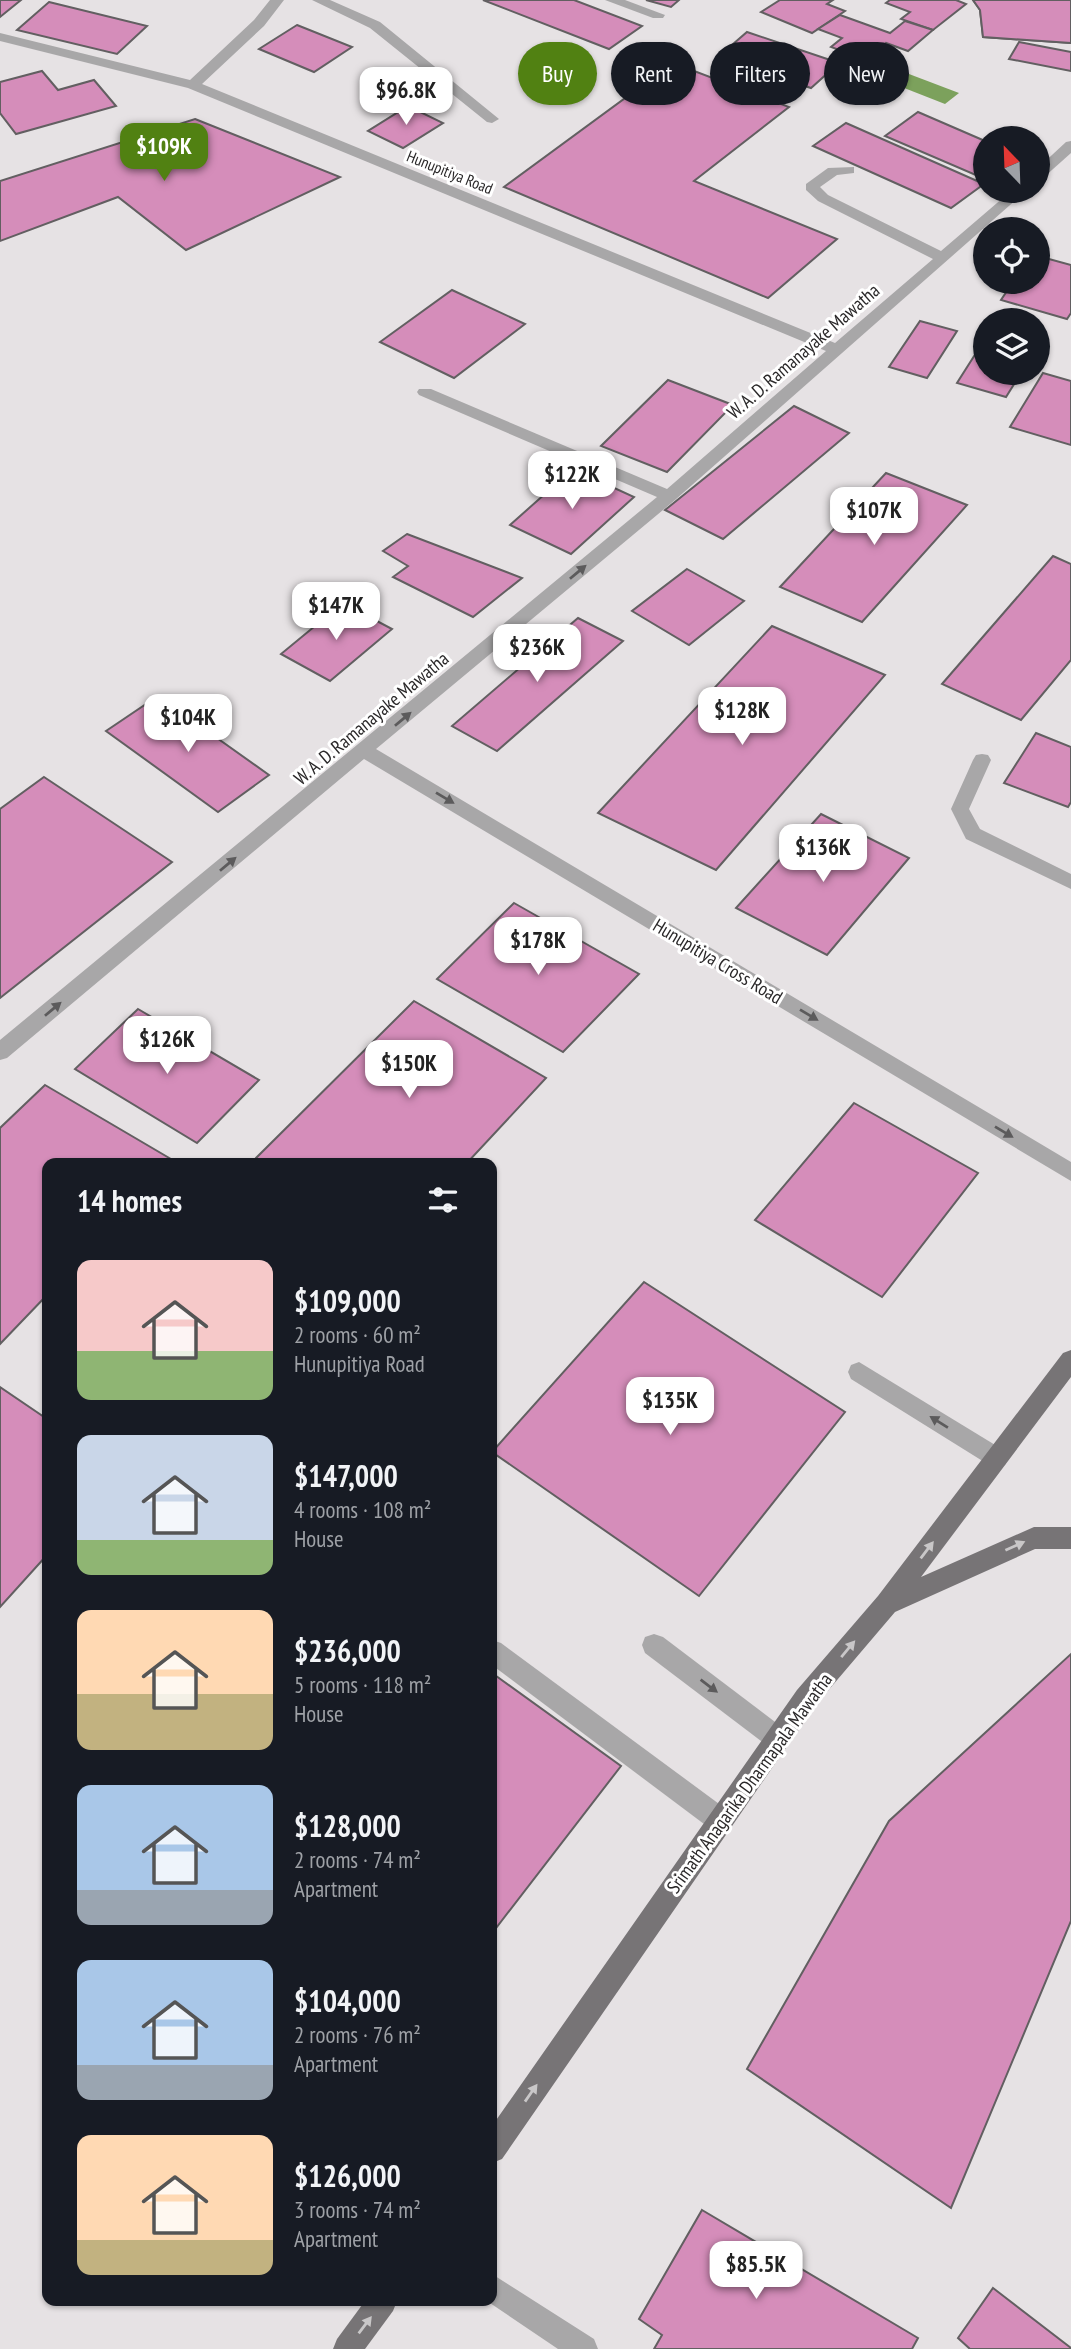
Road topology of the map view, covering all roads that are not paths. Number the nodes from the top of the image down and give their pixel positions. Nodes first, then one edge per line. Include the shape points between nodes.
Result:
1 (277, 0) edge
2 (319, 0) edge
3 (612, 0) edge
4 (658, 15) dead end
5 (0, 37) edge
6 (193, 85) junction
7 (492, 119) dead end
8 (1071, 145) edge
9 (1050, 163) edge
10 (849, 170) dead end
11 (1005, 203) edge
12 (943, 258) junction
13 (838, 350) junction
14 (425, 392) dead end
15 (669, 496) junction
16 (365, 751) junction
17 (982, 760) dead end
18 (1071, 882) edge
19 (0, 1052) edge
20 (1071, 1172) edge
21 (1071, 1360) edge
22 (859, 1372) dead end
23 (997, 1458) junction
24 (1071, 1538) edge
25 (886, 1604) junction
26 (654, 1645) dead end
27 (497, 1655) edge
28 (778, 1739) junction
29 (721, 1821) junction
30 (497, 2142) edge
31 (497, 2291) edge
32 (379, 2306) edge
33 (347, 2349) edge
34 (584, 2349) edge

1 - 6 street
2 - 7 street via 375,24
3 - 4 street
5 - 6 street, Hunupitiya Road
6 - 13 street, Hunupitiya Road
8 - 9 street
10 - 12 street via 833,171 811,187 823,198
11 - 12 street, W. A. D. Ramanayake Mawatha
12 - 13 street, W. A. D. Ramanayake Mawatha
13 - 15 street, W. A. D. Ramanayake Mawatha
14 - 15 street
16 -> 15 street, W. A. D. Ramanayake Mawatha
19 -> 16 street, W. A. D. Ramanayake Mawatha
16 -> 20 street, Hunupitiya Cross Road
17 - 18 street via 960,809 973,834
21 - 23 main road, Srimath Anagarika Dharmapala Mawatha
23 -> 22 street
25 -> 23 main road, Srimath Anagarika Dharmapala Mawatha
25 -> 24 main road via 1034,1538
28 -> 25 main road, Srimath Anagarika Dharmapala Mawatha via 806,1698
26 -> 28 street
27 - 29 street
28 - 29 main road, Srimath Anagarika Dharmapala Mawatha
30 -> 29 main road, Srimath Anagarika Dharmapala Mawatha
31 - 34 street
33 -> 32 main road

